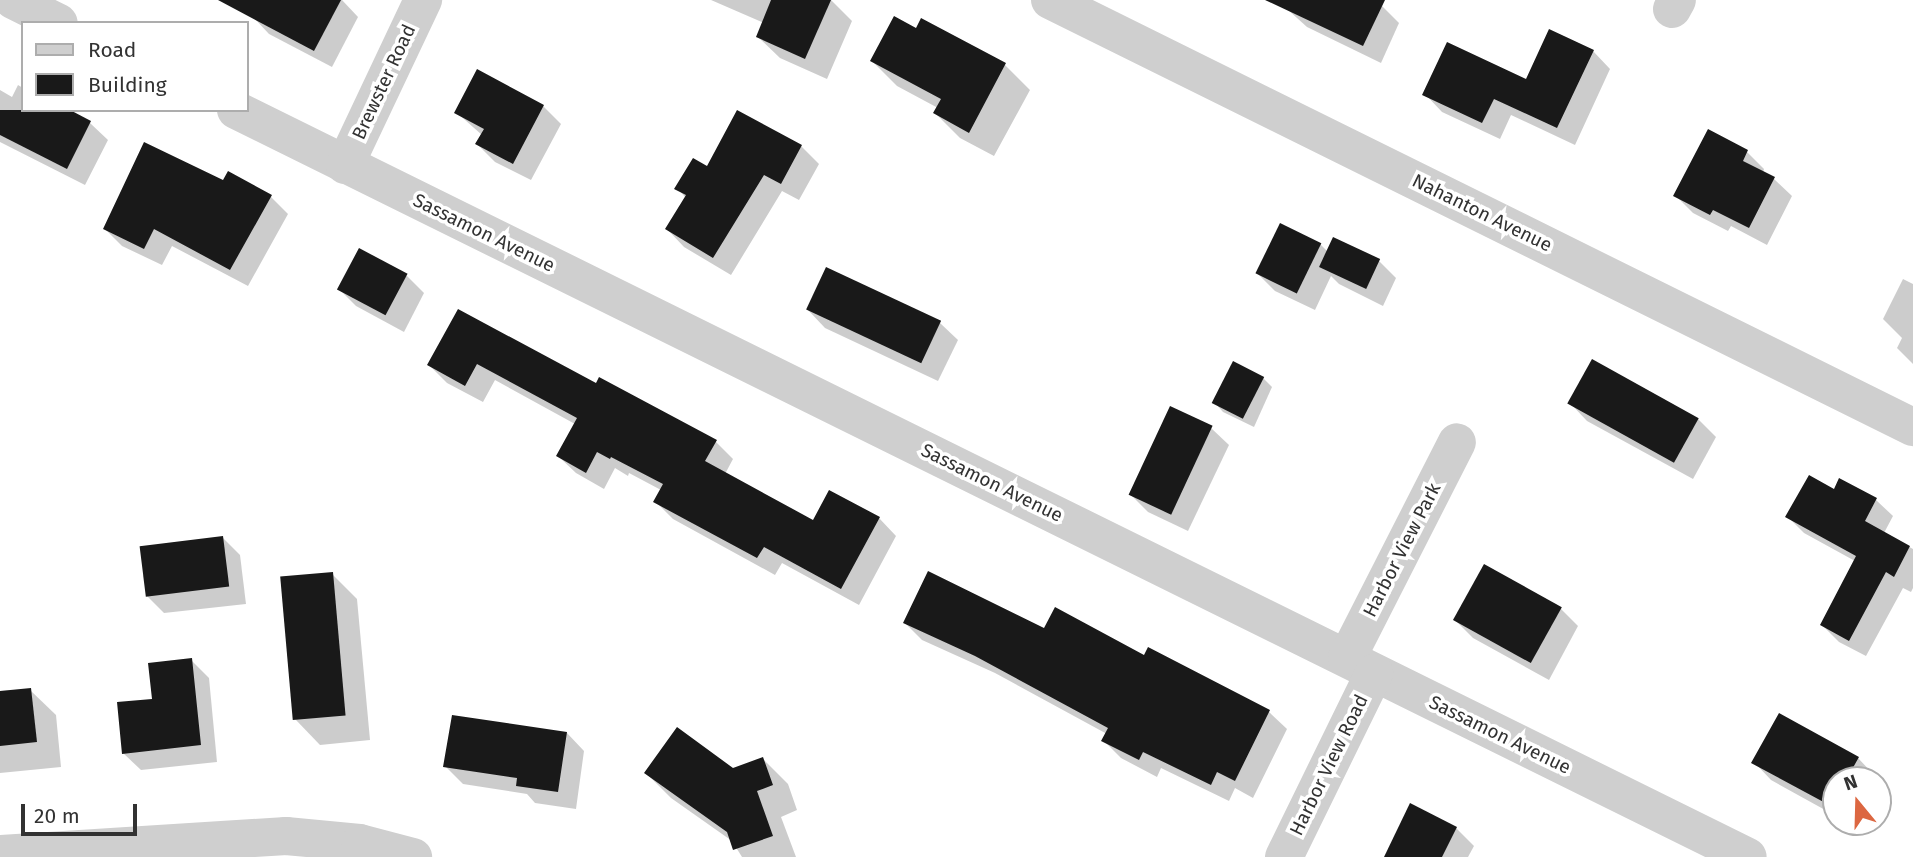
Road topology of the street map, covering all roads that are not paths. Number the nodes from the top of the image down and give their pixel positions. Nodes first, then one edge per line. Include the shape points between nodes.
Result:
1 (13, 0) edge
2 (423, 0) edge
3 (1050, 0) edge
4 (55, 21) edge
5 (240, 112) edge
6 (345, 165) junction
7 (1913, 427) edge
8 (1457, 442) dead end
9 (1360, 665) junction
10 (0, 855) edge
11 (413, 857) edge
12 (1284, 857) edge
13 (1748, 857) edge

1 - 4 street
2 - 6 street, Brewster Road
3 - 7 street, Nahanton Avenue
5 - 6 street, Sassamon Avenue
6 - 9 street, Sassamon Avenue
8 - 9 street, Harbor View Park
9 - 12 street, Harbor View Road
9 - 13 street, Sassamon Avenue
10 - 11 street via 286,836 360,843

